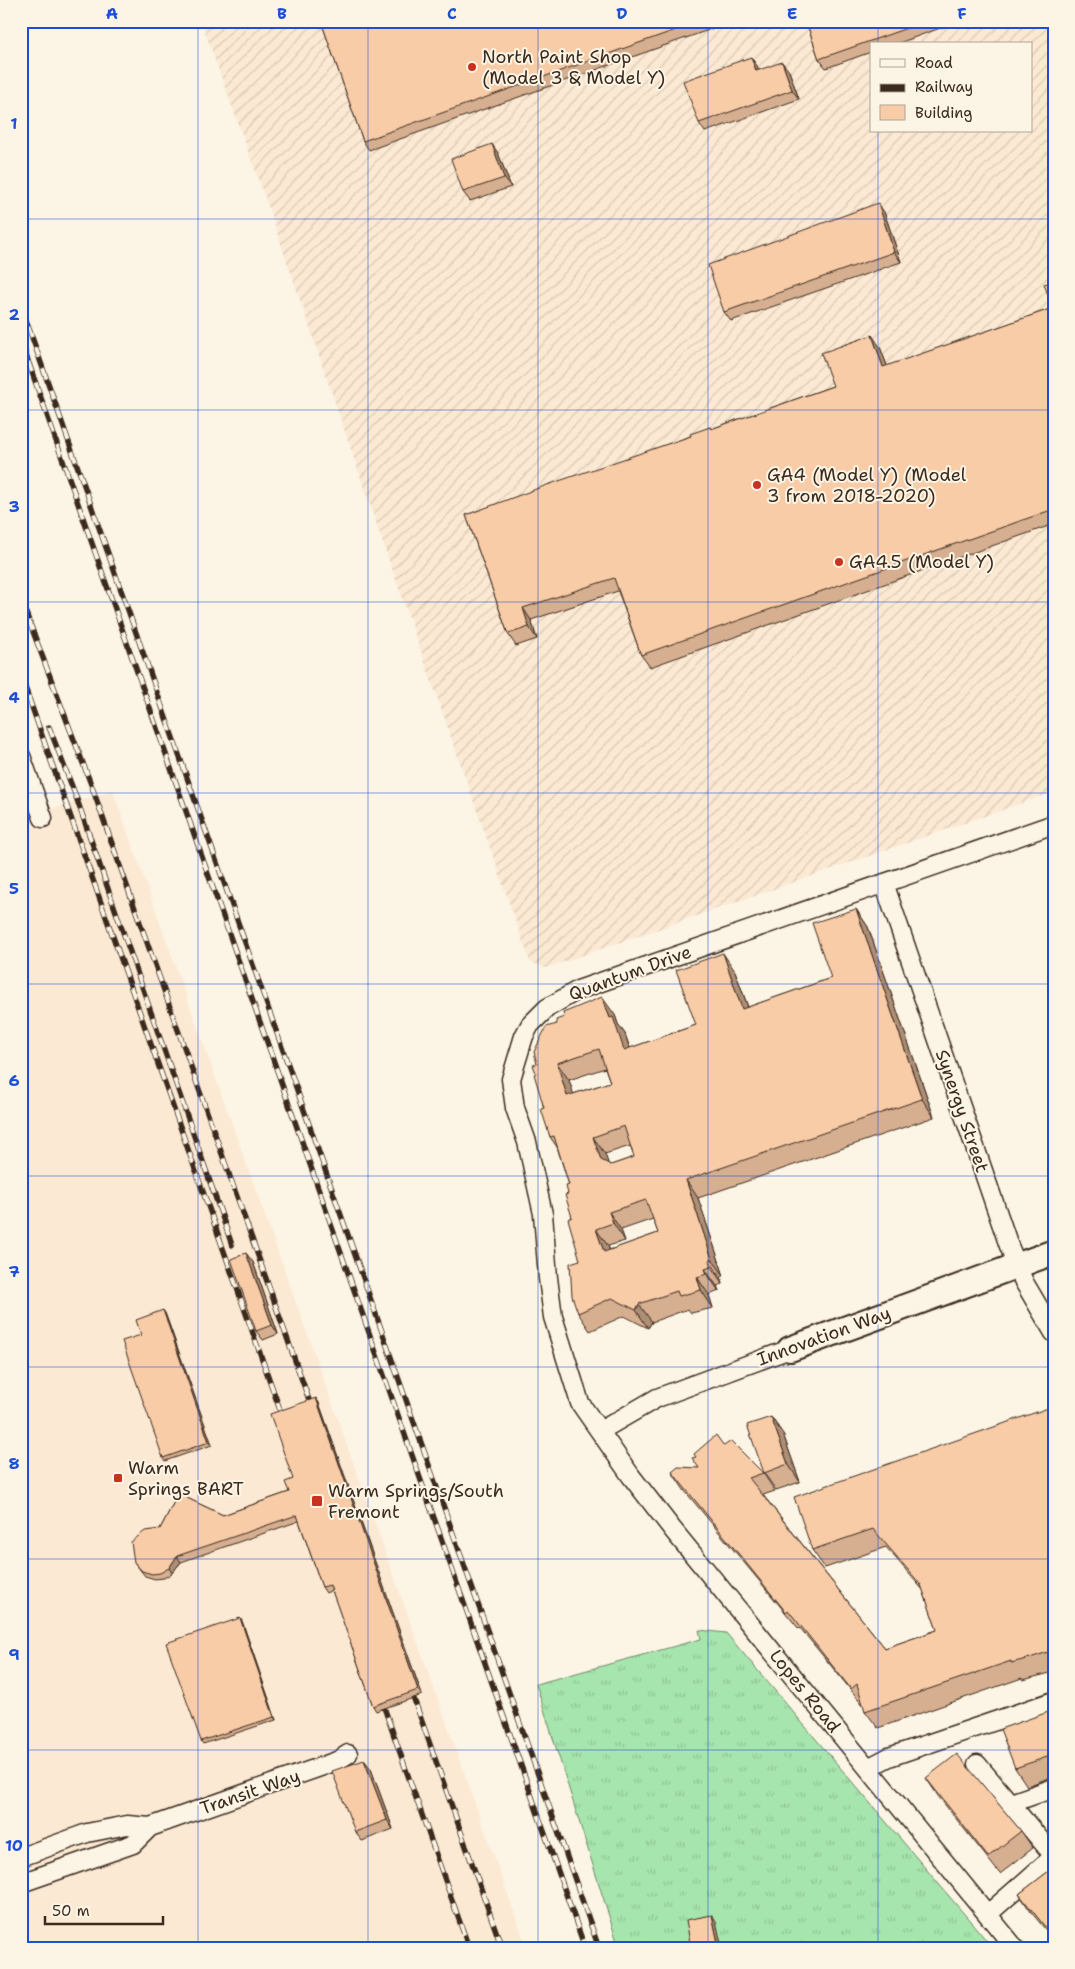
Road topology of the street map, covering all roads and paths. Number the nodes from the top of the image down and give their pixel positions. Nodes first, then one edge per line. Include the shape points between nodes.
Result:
1 (21, 756) edge
2 (43, 818) dead end
3 (1054, 824) edge
4 (884, 883) junction
5 (1054, 1252) edge
6 (1017, 1266) junction
7 (1054, 1333) edge
8 (790, 1349) joint
9 (600, 1431) junction
10 (1054, 1701) edge
11 (348, 1754) dead end
12 (976, 1764) dead end
13 (868, 1768) junction
14 (1054, 1788) edge
15 (1011, 1803) junction
16 (150, 1827) junction
17 (1054, 1856) edge
18 (21, 1857) edge
19 (21, 1883) edge
20 (988, 1914) junction
21 (1016, 1948) edge

1 - 2 street
3 - 4 street, Quantum Drive
4 - 6 street, Synergy Street
4 - 9 street, Quantum Drive via 578,990 546,1008 524,1036 511,1079 514,1108 527,1142 543,1214 553,1316 580,1404
5 - 6 street, Innovation Way
6 - 7 street, Synergy Street
6 - 8 street, Innovation Way
8 - 9 street, Innovation Way via 657,1398
9 - 13 street, Lopes Road via 673,1530
10 - 13 street via 889,1757
11 - 16 street, Transit Way via 337,1761
12 - 15 street
13 - 20 street, Lopes Road
14 - 15 street
15 - 17 street
16 - 18 street, Transit Way via 127,1825 87,1833
16 - 19 street, Transit Way via 133,1844
17 - 20 street
20 - 21 street, Lopes Road

